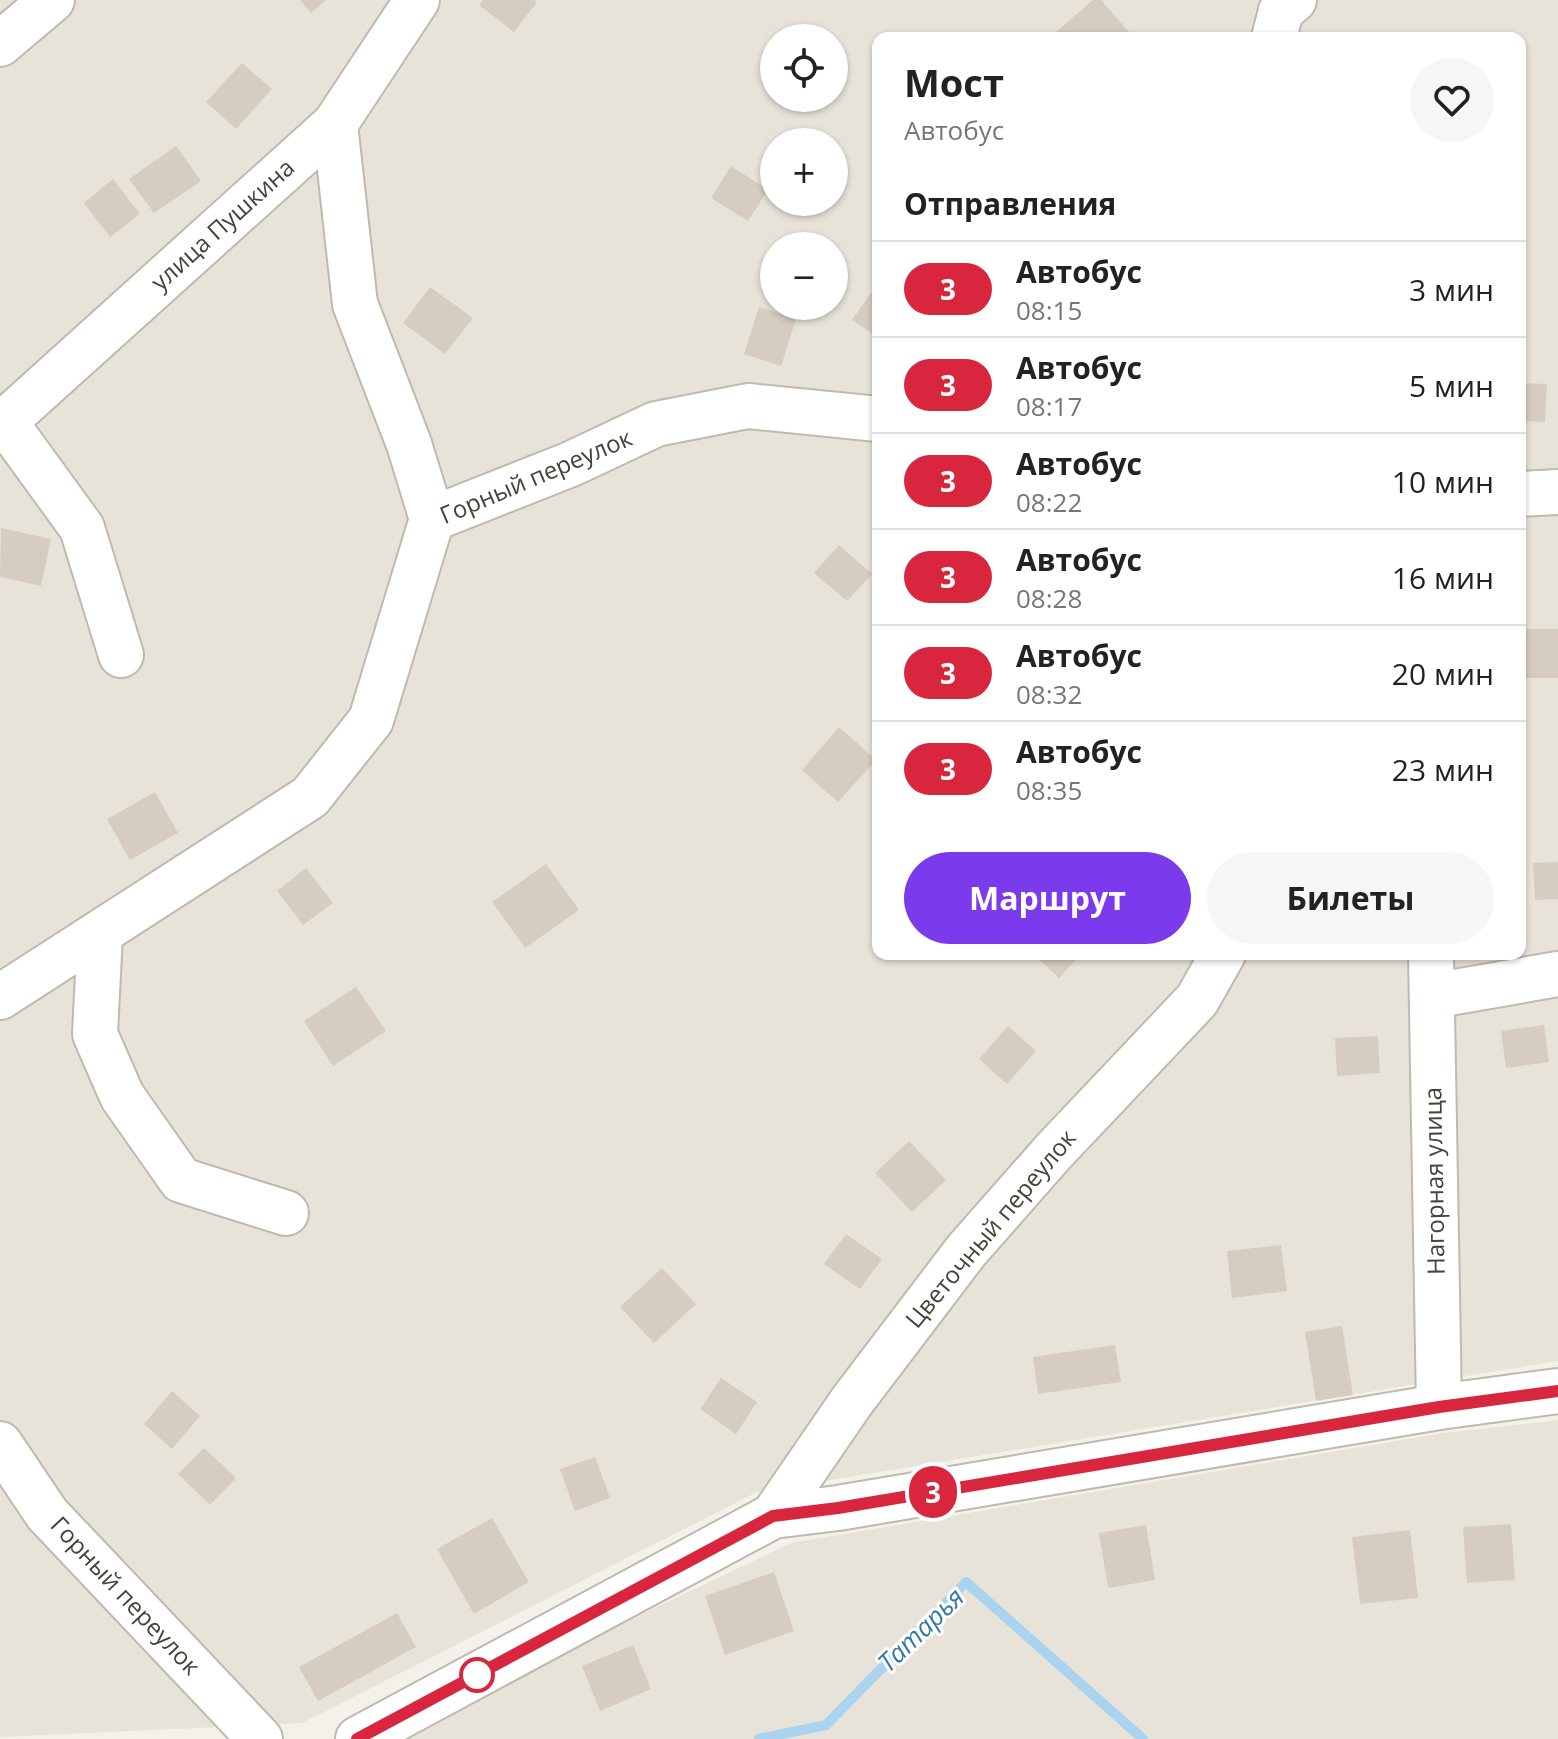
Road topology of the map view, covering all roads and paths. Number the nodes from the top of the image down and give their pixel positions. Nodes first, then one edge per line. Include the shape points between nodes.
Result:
1 (52, 0) edge
2 (417, 0) edge
3 (0, 44) edge
4 (335, 124) junction
5 (872, 418) edge
6 (3, 424) edge
7 (1558, 492) edge
8 (1526, 494) edge
9 (432, 519) junction
10 (121, 655) dead end
11 (100, 934) junction
12 (1220, 960) edge
13 (1558, 974) edge
14 (1431, 975) edge
15 (0, 997) edge
16 (286, 1213) dead end
17 (1558, 1391) edge
18 (1439, 1407) junction
19 (0, 1444) edge
20 (773, 1516) junction
21 (260, 1739) edge
22 (358, 1739) edge

1 - 3 street
2 - 4 street, улица Пушкина
4 - 6 street, улица Пушкина
4 - 9 street via 355,304
5 - 9 street, Горный переулок via 748,406 656,424
6 - 10 street via 82,528
7 - 8 street
9 - 11 street, Горный переулок via 371,720 310,797
11 - 15 street, Горный переулок
11 - 16 street via 95,1034 122,1096 181,1180
12 - 20 street, Цветочный переулок via 1197,1000 966,1251
13 - 14 street
14 - 18 street, Нагорная улица
17 - 18 street
18 - 20 street
19 - 21 street, Горный переулок via 47,1514
20 - 22 street

